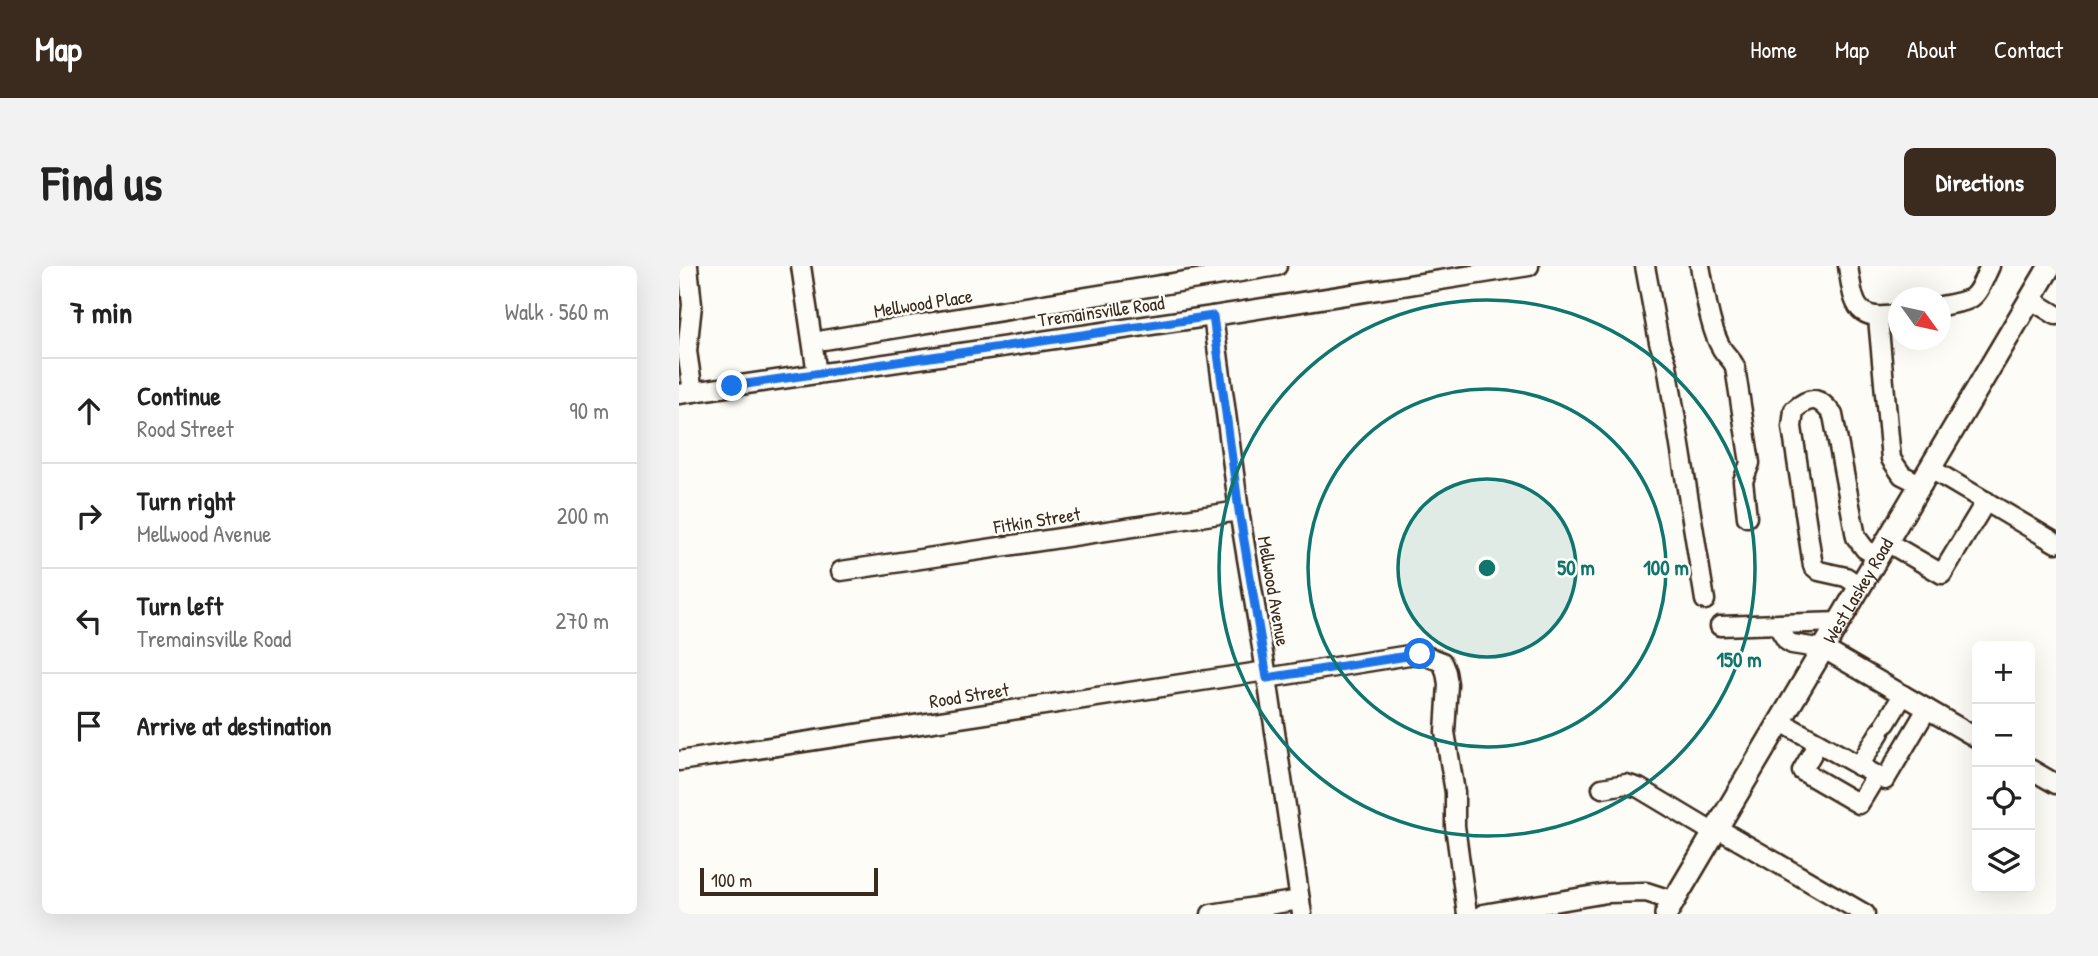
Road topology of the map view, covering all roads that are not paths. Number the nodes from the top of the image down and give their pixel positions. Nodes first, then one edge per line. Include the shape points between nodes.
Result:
1 (688, 266) edge
2 (801, 266) edge
3 (1277, 266) edge
4 (1529, 266) edge
5 (1645, 266) edge
6 (1700, 266) edge
7 (1848, 266) edge
8 (1990, 266) edge
9 (2050, 266) edge
10 (2030, 299) junction
11 (1951, 304) edge
12 (2056, 314) edge
13 (1213, 316) junction
14 (1888, 316) edge
15 (1878, 318) junction
16 (824, 340) dead end
17 (817, 374) junction
18 (686, 393) edge
19 (1926, 477) junction
20 (1986, 501) junction
21 (1239, 511) junction
22 (1747, 517) dead end
23 (2056, 543) edge
24 (1883, 550) junction
25 (841, 571) dead end
26 (1861, 587) junction
27 (1705, 600) dead end
28 (1840, 622) junction
29 (1777, 625) junction
30 (1720, 626) dead end
31 (1824, 649) junction
32 (1267, 675) junction
33 (1903, 695) junction
34 (1927, 709) junction
35 (1781, 722) junction
36 (1972, 735) edge
37 (1818, 743) junction
38 (679, 761) edge
39 (1859, 766) junction
40 (2035, 772) edge
41 (1876, 776) junction
42 (2056, 784) edge
43 (1602, 788) dead end
44 (1716, 830) junction
45 (1301, 907) edge
46 (1670, 907) edge
47 (1211, 914) edge
48 (1467, 914) edge
49 (1483, 914) edge
50 (1865, 914) edge

1 - 18 street via 692,305
2 - 17 street
3 - 16 street, Mellwood Place
4 - 13 street, Tremainsville Road
5 - 27 street via 1667,365
6 - 22 street via 1722,350 1735,368 1750,463 1743,481
7 - 15 street via 1853,303 1866,315
8 - 11 street via 1969,301
9 - 10 main road, West Laskey Road
10 - 12 street
10 - 19 main road, West Laskey Road
13 - 17 street, Tremainsville Road
13 - 21 street, Mellwood Avenue
14 - 15 street
15 - 19 street via 1891,459 1902,475
17 - 18 street, Tremainsville Road
19 - 20 street
19 - 24 main road, West Laskey Road
20 - 23 street
20 - 24 street via 1942,574
21 - 25 street, Fitkin Street
21 - 32 street, Mellwood Avenue
24 - 26 main road, West Laskey Road
24 - 26 street via 1865,549 1856,537 1833,415 1824,403 1814,399 1803,402 1794,410 1792,427 1813,566
26 - 28 main road, West Laskey Road
28 - 29 street
28 - 31 main road, West Laskey Road
29 - 30 street
29 - 31 street via 1792,644
31 - 33 street
31 - 35 main road, West Laskey Road
32 - 38 street, Rood Street
32 - 45 street, Mellwood Avenue
32 - 48 street, Rood Street via 1409,655 1442,662 1448,684 1445,732
33 - 34 street
33 - 39 street
34 - 36 street
34 - 41 street via 1885,780
35 - 37 street
35 - 44 main road, West Laskey Road
37 - 39 street
37 - 41 street via 1802,771 1859,804
39 - 41 street
40 - 42 street
43 - 44 street via 1639,788
44 - 46 main road, West Laskey Road
44 - 50 street
45 - 47 street
46 - 49 street via 1646,892 1607,893

